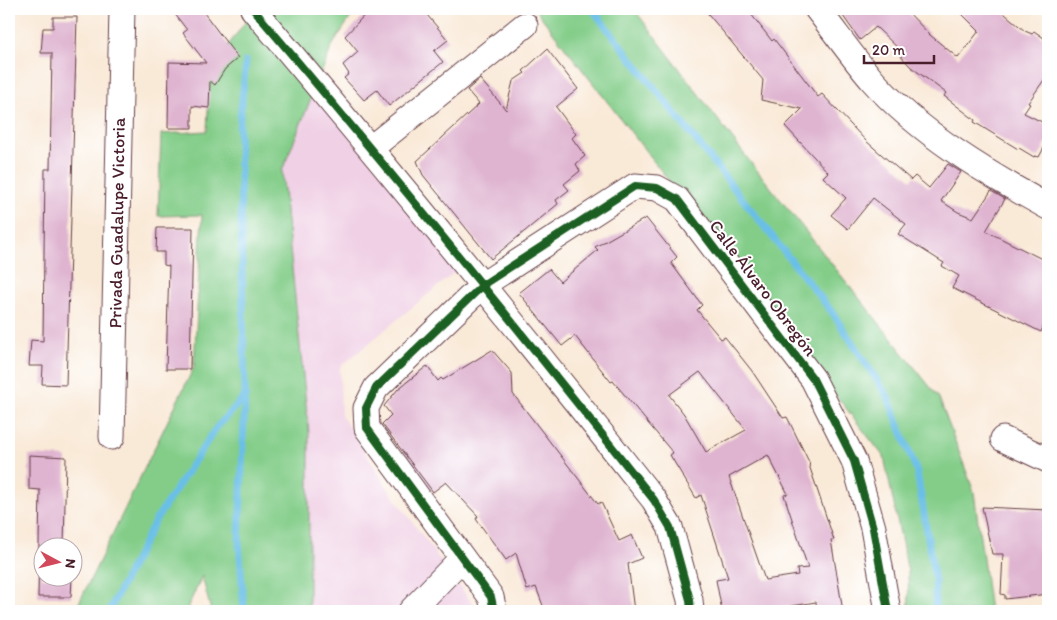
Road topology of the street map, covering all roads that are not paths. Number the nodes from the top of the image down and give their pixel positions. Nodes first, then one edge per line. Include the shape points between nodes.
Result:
1 (122, 9) edge
2 (253, 9) edge
3 (817, 9) edge
4 (525, 25) dead end
5 (372, 148) junction
6 (1048, 207) edge
7 (484, 284) junction
8 (112, 437) dead end
9 (1003, 439) dead end
10 (1048, 460) edge
11 (462, 558) junction
12 (411, 611) edge
13 (494, 611) edge
14 (691, 611) edge
15 (888, 611) edge

1 - 8 street, Privada Guadalupe Victoria
2 - 5 street
3 - 6 street via 874,82 915,120 970,161
4 - 5 street
5 - 7 street
7 - 11 street, Calle Álvaro Obregón via 376,388 366,408 367,428
7 - 14 street via 654,500 670,527
7 - 15 street, Calle Álvaro Obregón via 635,186 657,188 677,199 813,378 854,461 873,528
9 - 10 street
11 - 12 street
11 - 13 street, Calle Álvaro Obregón via 491,597

